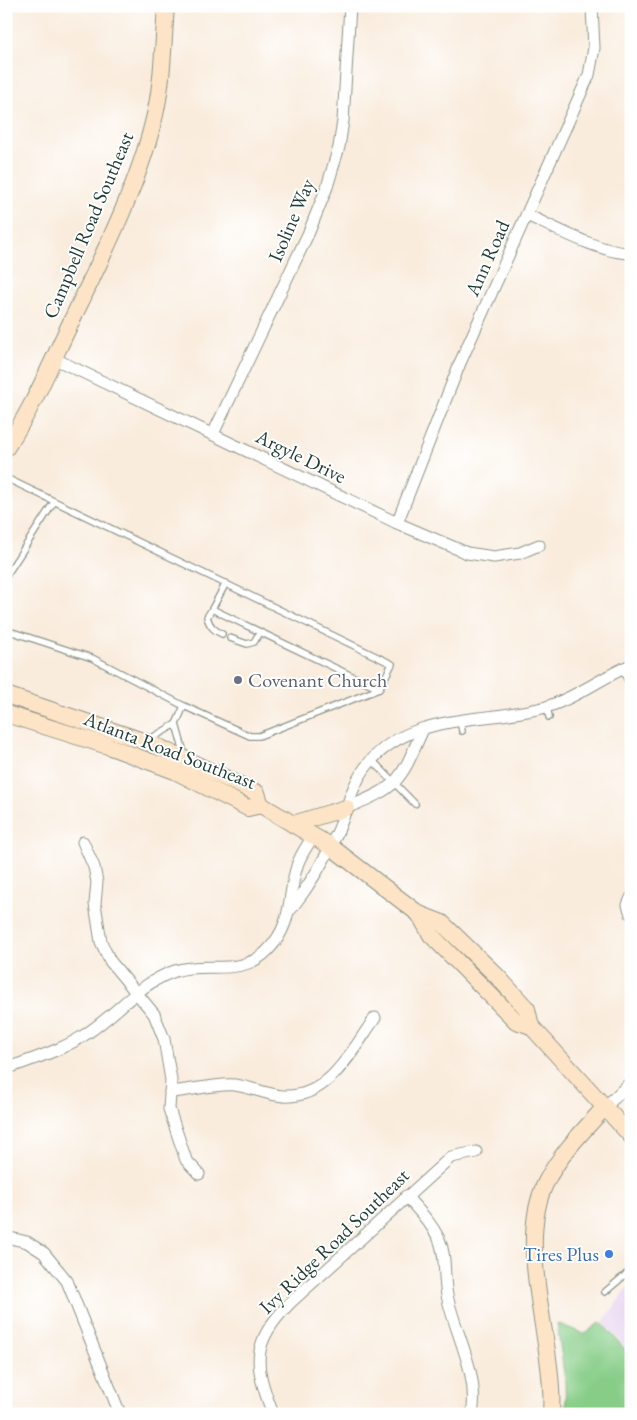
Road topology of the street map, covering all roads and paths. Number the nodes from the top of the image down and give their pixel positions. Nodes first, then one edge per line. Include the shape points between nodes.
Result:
1 (166, 6) edge
2 (350, 6) edge
3 (592, 6) edge
4 (527, 215) junction
5 (631, 253) edge
6 (53, 358) junction
7 (214, 434) junction
8 (6, 448) edge
9 (6, 478) edge
10 (54, 502) junction
11 (397, 523) junction
12 (539, 545) dead end
13 (6, 576) edge
14 (226, 583) junction
15 (212, 609) junction
16 (6, 630) edge
17 (260, 632) junction
18 (222, 634) dead end
19 (230, 638) dead end
20 (628, 666) edge
21 (631, 681) edge
22 (379, 689) junction
23 (6, 695) edge
24 (184, 706) junction
25 (6, 714) edge
26 (176, 724) junction
27 (423, 729) junction
28 (146, 742) junction
29 (186, 758) junction
30 (372, 760) junction
31 (395, 783) junction
32 (415, 804) dead end
33 (261, 805) junction
34 (346, 808) junction
35 (293, 824) junction
36 (314, 836) junction
37 (83, 842) dead end
38 (330, 846) junction
39 (631, 898) edge
40 (291, 908) junction
41 (631, 914) edge
42 (136, 993) junction
43 (375, 1018) dead end
44 (6, 1069) edge
45 (631, 1082) edge
46 (170, 1092) junction
47 (605, 1107) junction
48 (631, 1136) edge
49 (476, 1152) dead end
50 (199, 1174) dead end
51 (406, 1196) junction
52 (6, 1237) edge
53 (631, 1270) edge
54 (605, 1292) dead end
55 (120, 1414) edge
56 (273, 1414) edge
57 (472, 1414) edge
58 (551, 1414) edge

1 - 6 main road, Campbell Road Southeast via 161,83 146,148 118,218
2 - 7 street, Isoline Way via 343,120 327,187
3 - 4 street, Ann Road via 594,48 589,75
4 - 5 street via 588,242 624,254
4 - 11 street, Ann Road via 460,362
6 - 7 street, Argyle Drive
6 - 8 main road, Campbell Road Southeast
7 - 11 street, Argyle Drive
9 - 10 lane
10 - 13 lane
10 - 14 lane
11 - 12 street, Argyle Drive via 467,553 494,557 520,553
14 - 15 lane
14 - 22 lane via 392,664
15 - 17 lane
15 - 18 lane via 209,623
16 - 24 lane via 92,658
17 - 19 lane via 254,642 247,644
17 - 22 lane
20 - 21 street
20 - 27 street via 548,712
22 - 24 lane via 259,736 250,736
23 - 28 main road, Atlanta Road Southeast
24 - 26 lane
25 - 33 main road, Atlanta Road Southeast via 142,758 248,808
26 - 28 lane
26 - 29 lane
27 - 30 street via 392,740
27 - 31 street via 411,760
28 - 29 main road, Atlanta Road Southeast
29 - 33 main road, Atlanta Road Southeast via 257,793
30 - 31 lane
30 - 34 street via 358,779
31 - 32 lane
31 - 34 street
33 - 35 main road, Atlanta Road Southeast
34 - 35 main road
34 - 38 street
35 - 36 main road, Atlanta Road Southeast
36 - 38 main road, Atlanta Road Southeast
36 - 40 street via 297,863 291,887
37 - 42 street via 97,882 95,904 101,942 110,960
38 - 40 street via 303,894
38 - 47 main road, Atlanta Road Southeast via 419,914 442,923 480,958 527,1009 531,1026
39 - 41 street via 628,905
40 - 42 street via 268,951 251,962 223,969 177,970 154,979
42 - 44 street via 84,1036
42 - 46 street via 154,1014 164,1039 169,1057
43 - 46 street via 324,1084 304,1094 283,1096 232,1085
45 - 47 street
46 - 50 street via 169,1109 186,1160
47 - 48 main road, Atlanta Road Southeast
47 - 58 main road via 555,1167 546,1182 537,1210 535,1255 551,1382
49 - 51 street, Ivy Ridge Road Southeast via 451,1157
51 - 56 street, Ivy Ridge Road Southeast via 269,1326 259,1352 258,1365
51 - 57 street via 430,1223 445,1255 444,1283 466,1355
52 - 55 street via 27,1242 44,1253 67,1281
53 - 54 lane

